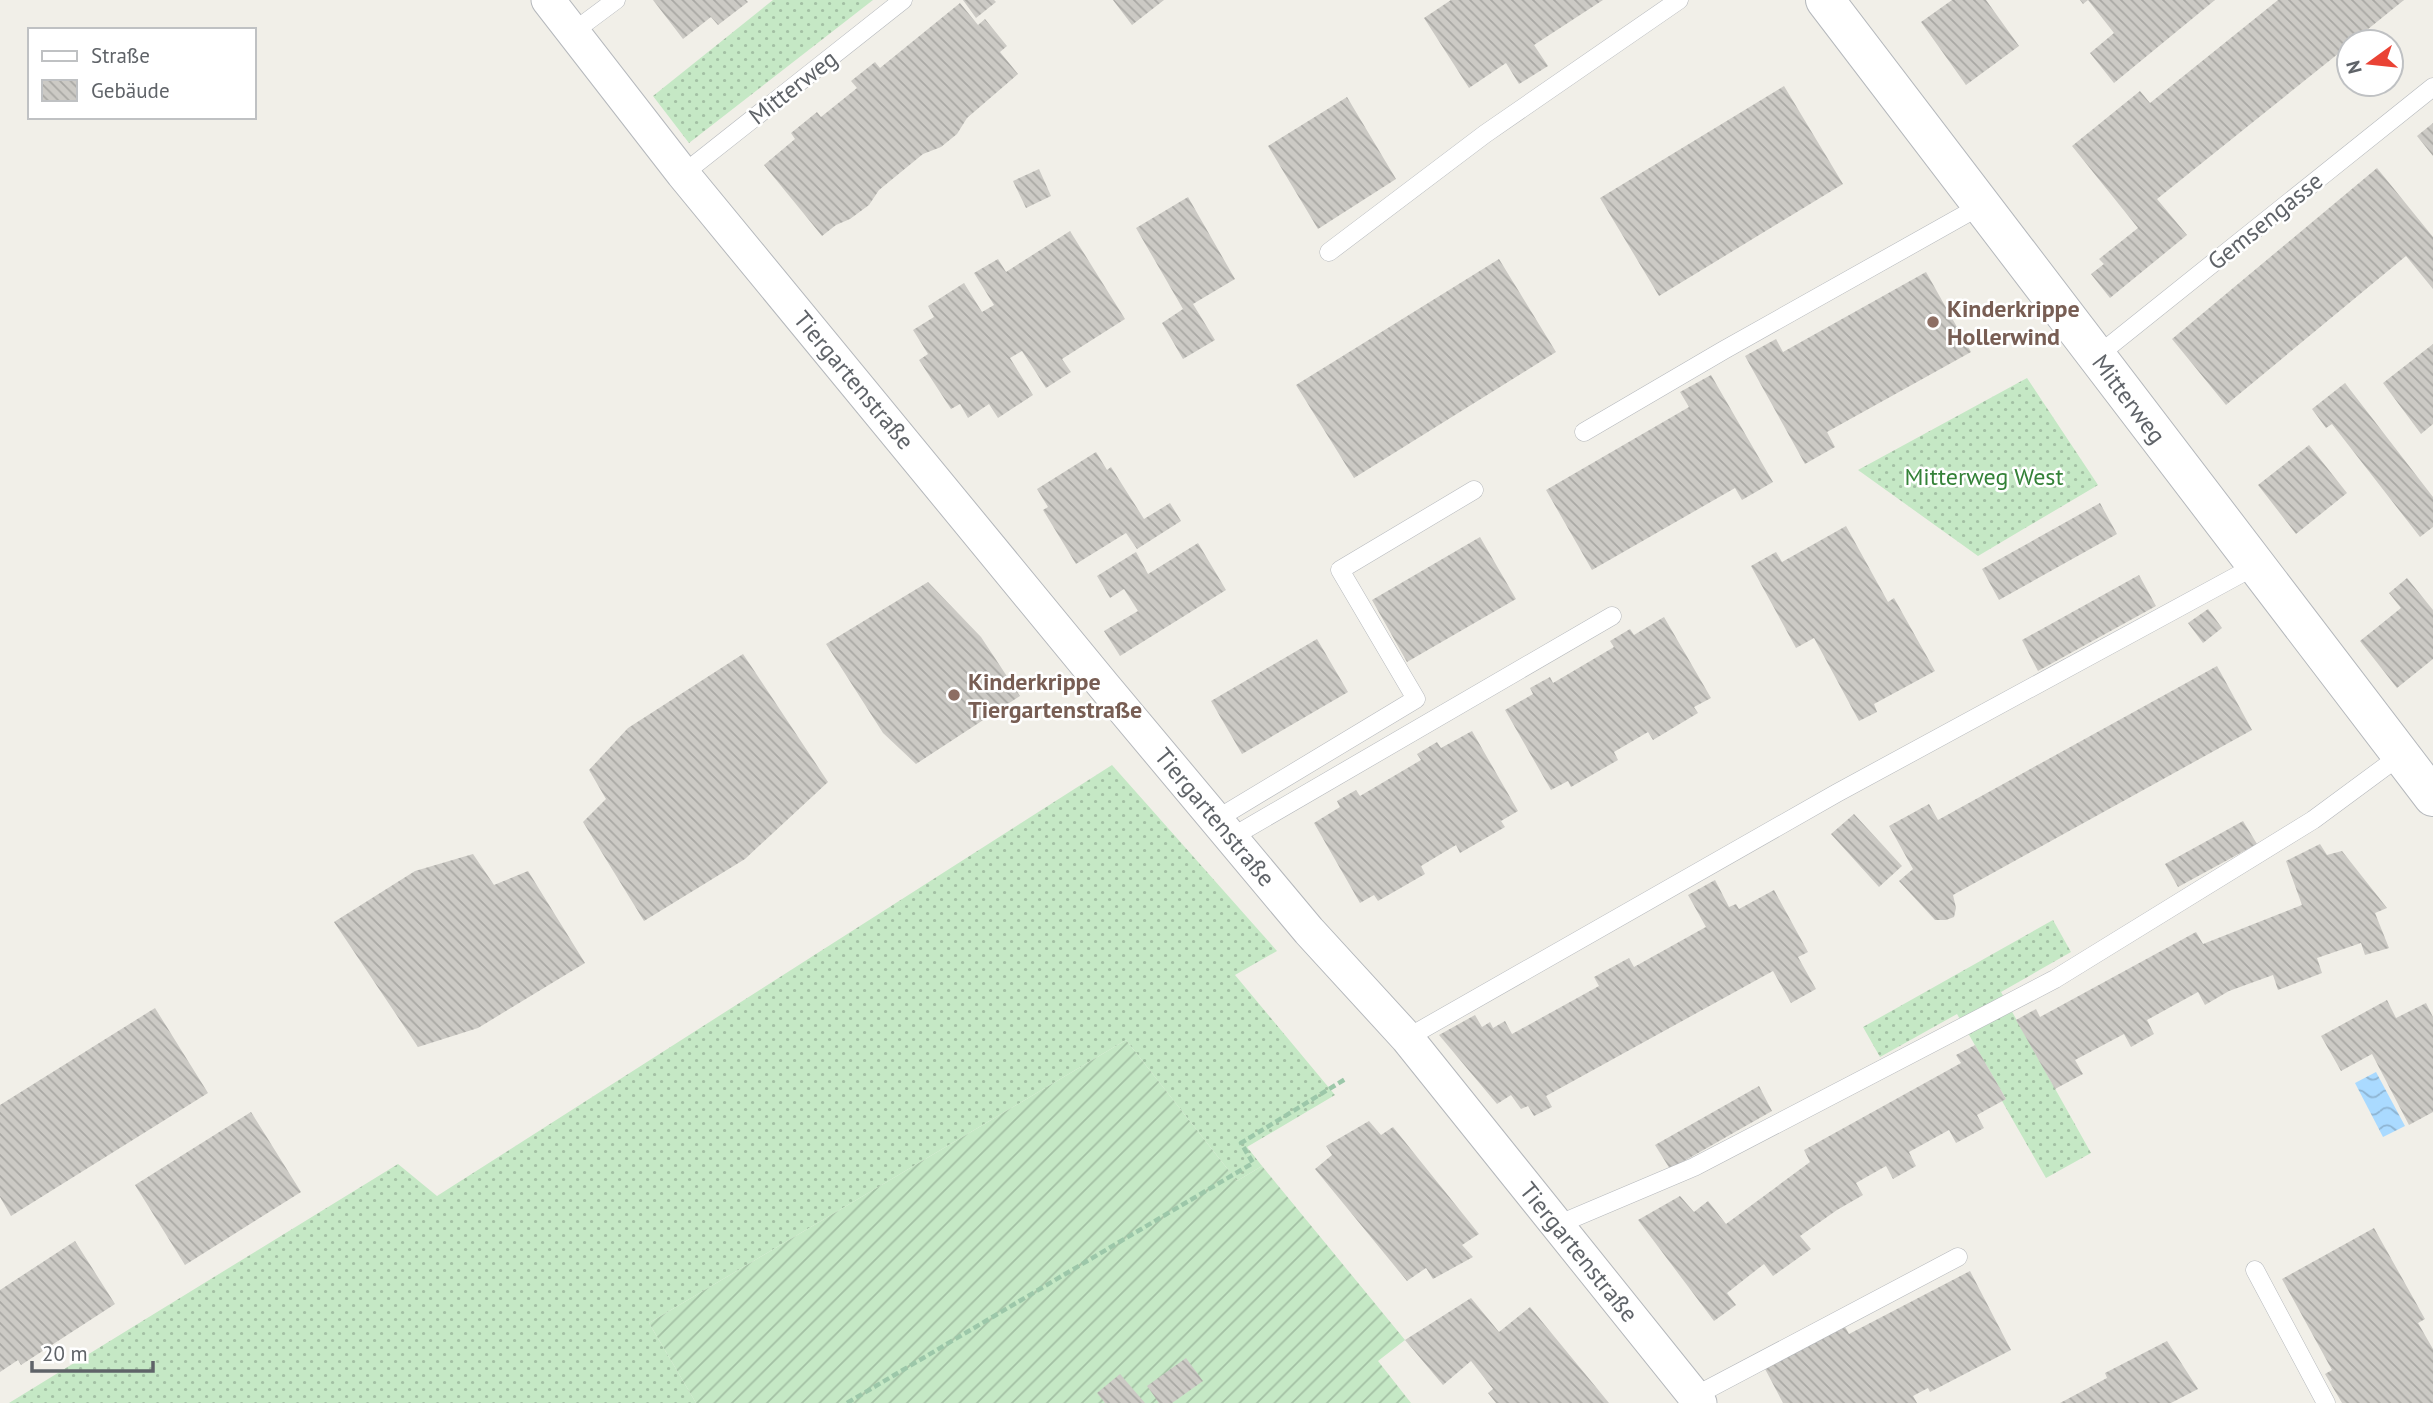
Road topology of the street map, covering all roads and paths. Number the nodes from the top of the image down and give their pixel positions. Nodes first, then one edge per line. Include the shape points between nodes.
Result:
1 (548, 0) edge
2 (616, 0) edge
3 (903, 0) edge
4 (1679, 0) edge
5 (1825, 0) edge
6 (573, 32) junction
7 (2433, 87) edge
8 (683, 174) junction
9 (1982, 205) junction
10 (1329, 252) dead end
11 (2096, 356) junction
12 (1584, 432) dead end
13 (1474, 490) dead end
14 (2257, 565) junction
15 (1612, 616) dead end
16 (2400, 755) junction
17 (2433, 797) edge
18 (1224, 828) junction
19 (1407, 1038) junction
20 (1347, 1078) dead end
21 (1556, 1224) junction
22 (1958, 1257) dead end
23 (2255, 1270) dead end
24 (1698, 1400) edge
25 (847, 1403) edge
26 (2326, 1403) edge

1 - 6 street, Tiergartenstraße
2 - 6 lane
3 - 8 lane, Mitterweg
4 - 10 lane via 1485,134
5 - 9 street, Mitterweg
6 - 8 street, Tiergartenstraße
7 - 11 lane, Gemsengasse
8 - 18 street, Tiergartenstraße
9 - 11 street, Mitterweg
9 - 12 lane
11 - 14 street, Mitterweg
13 - 18 lane via 1340,570 1416,699
14 - 16 street, Mitterweg
14 - 19 lane via 1837,793
15 - 18 lane
16 - 17 street, Mitterweg
16 - 21 lane via 2313,820 2055,979 1694,1167
18 - 19 street, Tiergartenstraße via 1309,931
19 - 21 street, Tiergartenstraße
20 - 25 path via 1241,1143 1252,1163
21 - 24 street, Tiergartenstraße
22 - 24 lane
23 - 26 lane

